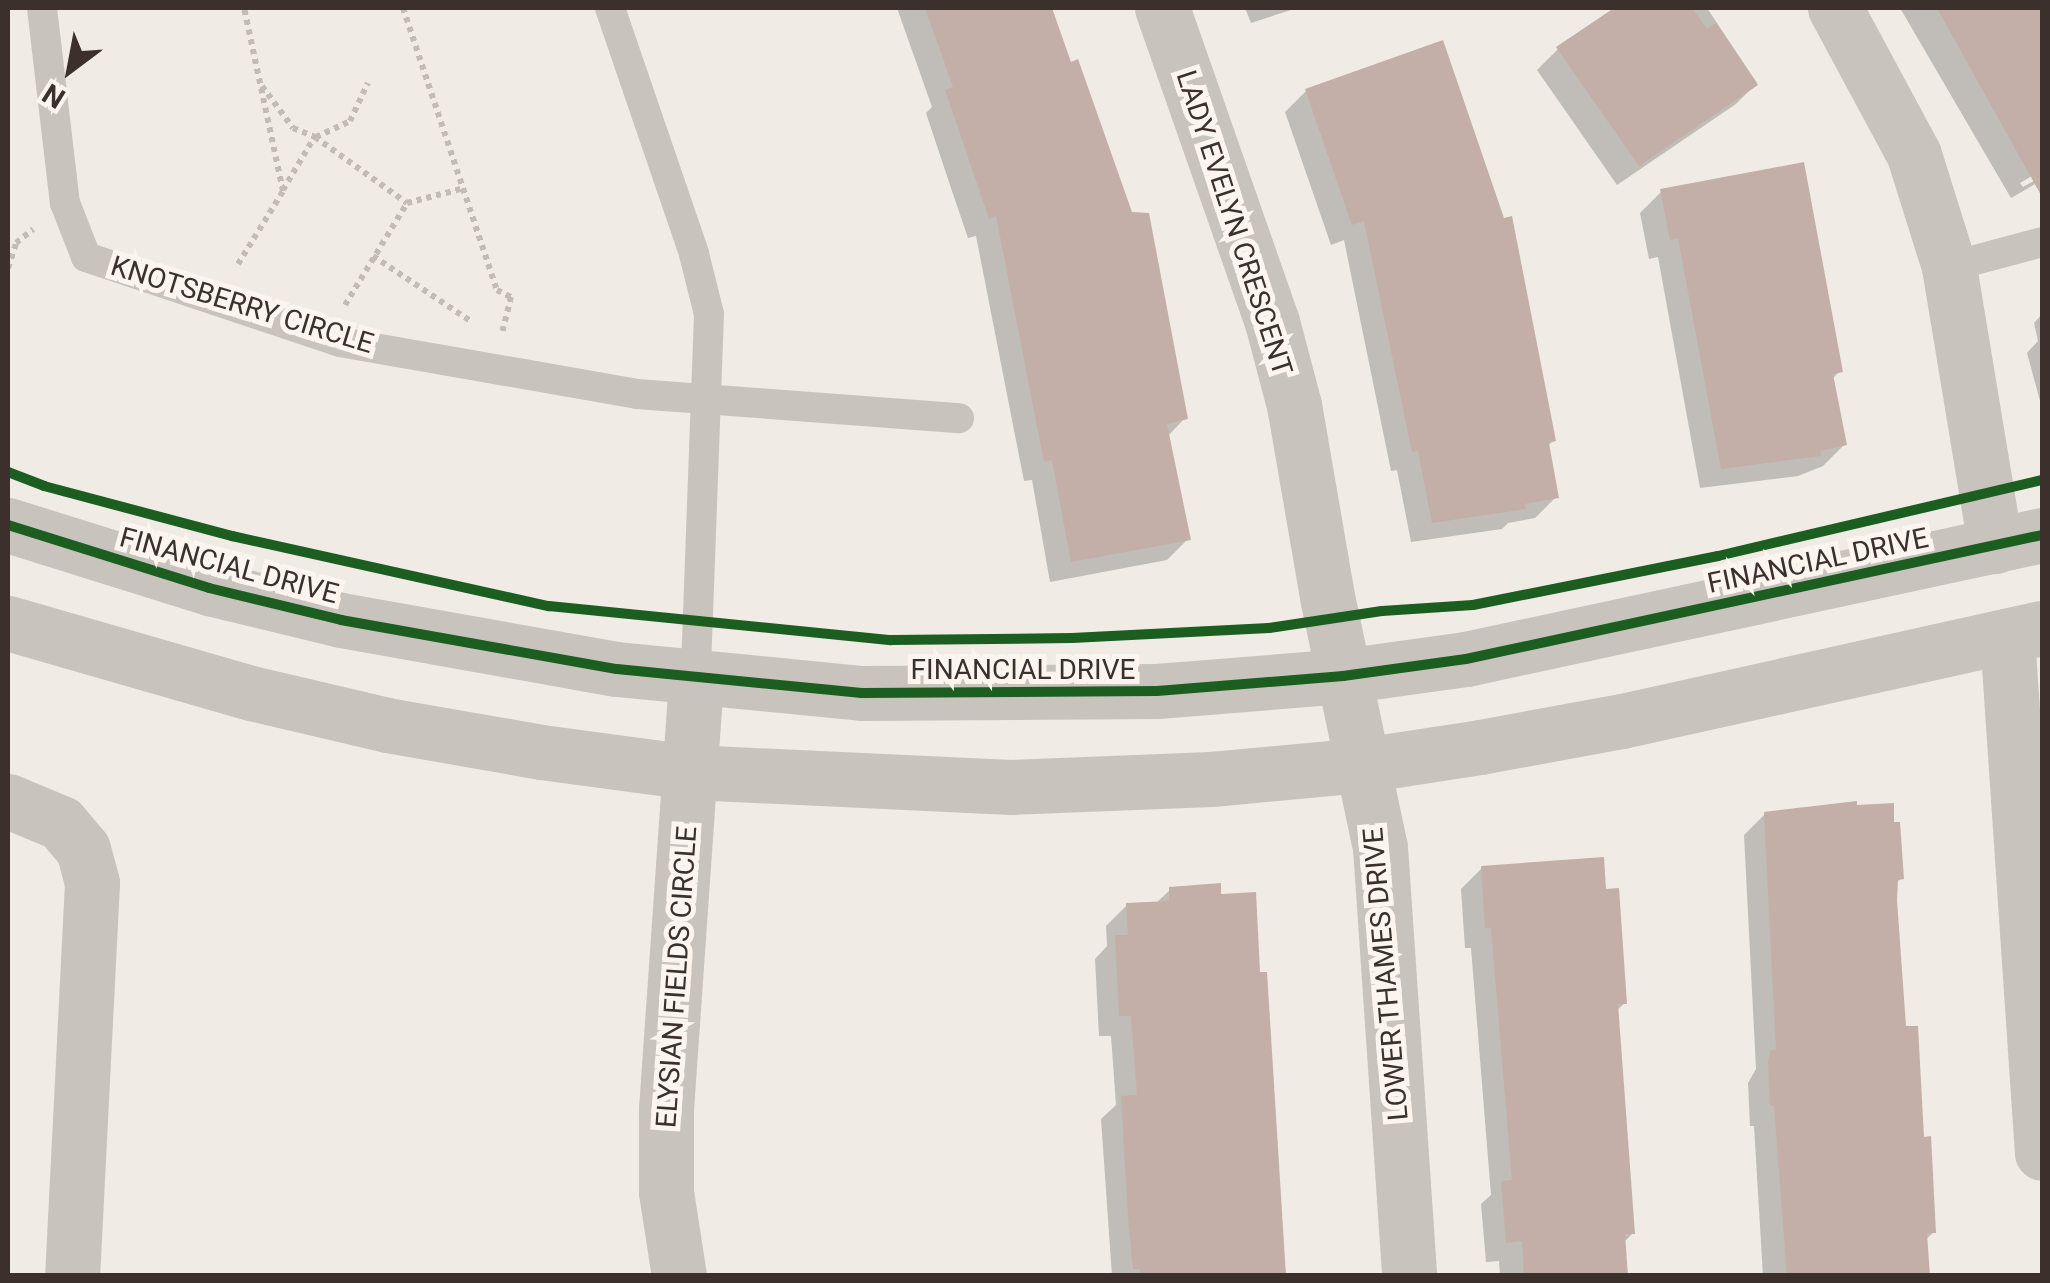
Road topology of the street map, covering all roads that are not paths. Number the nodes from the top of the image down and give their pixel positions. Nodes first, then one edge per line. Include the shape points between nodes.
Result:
1 (42, 8) edge
2 (610, 8) edge
3 (1162, 8) edge
4 (1835, 8) edge
5 (2042, 242) edge
6 (1950, 267) junction
7 (710, 401) junction
8 (959, 418) dead end
9 (8, 525) edge
10 (2019, 540) edge
11 (8, 623) edge
12 (2025, 632) edge
13 (1344, 676) junction
14 (696, 677) junction
15 (1362, 765) junction
16 (690, 772) junction
17 (8, 801) edge
18 (2035, 918) edge
19 (2042, 1153) edge
20 (72, 1276) edge
21 (679, 1276) edge
22 (1408, 1276) edge

1 - 7 lane, KNOTSBERRY CIRCLE via 65,203 86,256 340,342
2 - 7 lane via 710,314
3 - 13 street, LADY EVELYN CRESCENT via 1272,322 1294,405
4 - 6 street via 1914,155
5 - 6 lane
6 - 10 street
7 - 8 lane, KNOTSBERRY CIRCLE
7 - 14 lane
9 - 14 street, FINANCIAL DRIVE via 209,588 340,620 544,658
10 - 13 street, FINANCIAL DRIVE via 1466,659
11 - 16 street via 124,660 387,725
12 - 15 street via 1622,722
12 - 18 street
13 - 14 street, FINANCIAL DRIVE via 1157,691 862,694
13 - 15 street, LOWER THAMES DRIVE
14 - 16 street, ELYSIAN FIELDS CIRCLE
15 - 16 street via 1011,787
15 - 22 street, LOWER THAMES DRIVE via 1380,847
16 - 21 street, ELYSIAN FIELDS CIRCLE via 666,1109 666,1192
17 - 20 street via 61,823 83,849 92,883
18 - 19 street

